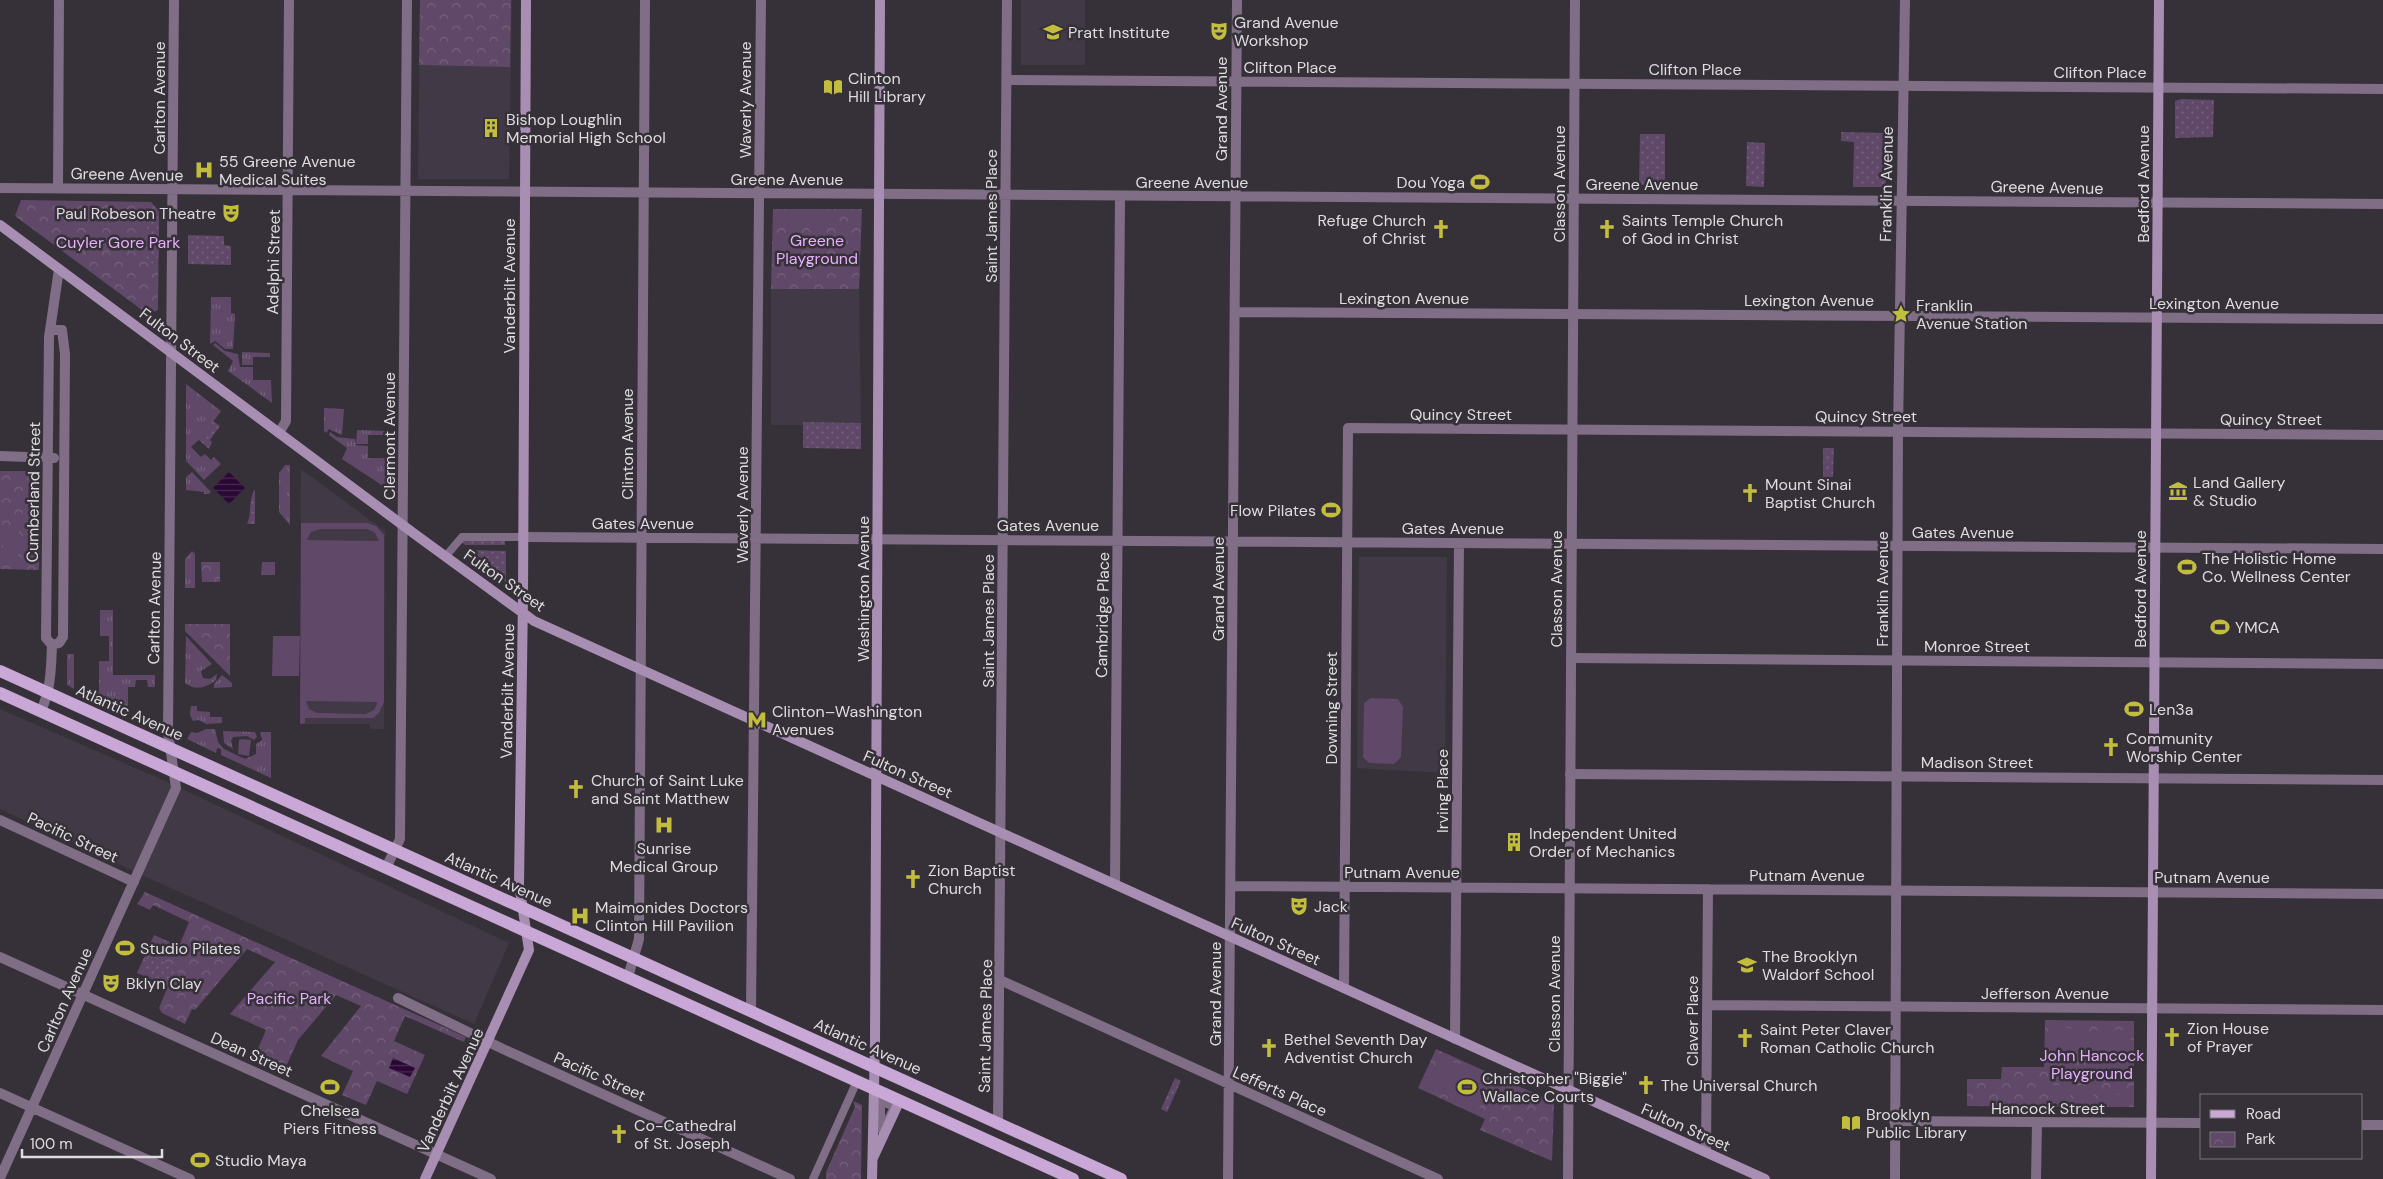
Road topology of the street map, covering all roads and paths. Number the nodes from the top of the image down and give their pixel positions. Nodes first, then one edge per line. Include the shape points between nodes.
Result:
1 (59, 0) edge
2 (174, 0) edge
3 (289, 0) edge
4 (407, 0) edge
5 (526, 0) edge
6 (645, 0) edge
7 (761, 0) edge
8 (880, 0) edge
9 (1007, 0) edge
10 (1237, 0) edge
11 (1574, 0) edge
12 (1904, 0) edge
13 (2159, 0) edge
14 (1007, 80) junction
15 (1236, 82) junction
16 (1575, 84) junction
17 (1902, 86) junction
18 (2159, 88) junction
19 (2383, 89) edge
20 (0, 188) edge
21 (58, 188) junction
22 (173, 189) junction
23 (288, 190) junction
24 (406, 191) junction
25 (525, 192) junction
26 (644, 192) junction
27 (759, 194) junction
28 (879, 194) junction
29 (1006, 195) junction
30 (1120, 196) junction
31 (1236, 197) junction
32 (1574, 199) junction
33 (1902, 200) junction
34 (2158, 203) junction
35 (2383, 204) edge
36 (0, 225) edge
37 (59, 269) junction
38 (1235, 312) junction
39 (1573, 314) junction
40 (1899, 316) junction
41 (2157, 318) junction
42 (2383, 319) edge
43 (50, 330) junction
44 (171, 352) junction
45 (1348, 428) joint
46 (1572, 429) junction
47 (1898, 431) junction
48 (279, 433) junction
49 (2156, 433) junction
50 (2383, 435) edge
51 (0, 456) edge
52 (49, 457) junction
53 (63, 459) junction
54 (404, 526) junction
55 (522, 537) junction
56 (642, 538) junction
57 (757, 538) junction
58 (878, 540) junction
59 (1003, 540) junction
60 (1118, 541) junction
61 (1233, 542) junction
62 (1347, 542) junction
63 (1459, 543) junction
64 (1572, 544) junction
65 (1898, 546) junction
66 (2156, 548) junction
67 (2383, 550) edge
68 (445, 557) junction
69 (523, 614) junction
70 (52, 645) junction
71 (1571, 658) junction
72 (1897, 661) junction
73 (2155, 663) junction
74 (2383, 664) edge
75 (641, 670) junction
76 (0, 671) edge
77 (0, 693) edge
78 (48, 693) junction
79 (41, 712) junction
80 (755, 721) junction
81 (170, 748) junction
82 (174, 772) junction
83 (1570, 774) junction
84 (876, 776) junction
85 (1896, 776) junction
86 (2154, 778) junction
87 (2383, 780) edge
88 (0, 820) edge
89 (1001, 832) junction
90 (395, 850) junction
91 (386, 868) junction
92 (134, 882) junction
93 (1115, 884) junction
94 (1231, 886) junction
95 (1345, 887) junction
96 (1456, 888) junction
97 (1569, 888) junction
98 (1708, 889) junction
99 (1896, 890) junction
100 (2153, 892) junction
101 (2383, 894) edge
102 (523, 908) junction
103 (526, 932) junction
104 (1230, 936) junction
105 (0, 957) edge
106 (633, 958) junction
107 (628, 977) junction
108 (1000, 980) junction
109 (1344, 988) junction
110 (83, 995) junction
111 (398, 998) dead end
112 (1707, 1005) junction
113 (1895, 1006) junction
114 (2152, 1008) junction
115 (2383, 1010) edge
116 (752, 1011) junction
117 (1455, 1038) junction
118 (488, 1042) junction
119 (874, 1066) junction
120 (857, 1081) junction
121 (1229, 1084) junction
122 (873, 1088) junction
123 (1568, 1089) junction
124 (0, 1093) edge
125 (894, 1102) junction
126 (32, 1107) junction
127 (1894, 1121) junction
128 (998, 1123) junction
129 (2037, 1123) junction
130 (2152, 1123) junction
131 (2200, 1124) edge
132 (2363, 1125) edge
133 (2383, 1125) edge
134 (1706, 1152) junction
135 (436, 1154) junction
136 (871, 1161) junction
137 (0, 1178) edge
138 (190, 1179) edge
139 (425, 1179) edge
140 (491, 1179) edge
141 (790, 1179) edge
142 (813, 1179) edge
143 (872, 1179) edge
144 (1074, 1179) edge
145 (1121, 1179) edge
146 (1228, 1179) edge
147 (1438, 1179) edge
148 (1568, 1179) edge
149 (1765, 1179) edge
150 (1895, 1179) edge
151 (2036, 1179) edge
152 (2151, 1179) edge

1 - 21 street
2 - 22 street, Carlton Avenue
3 - 23 street, Adelphi Street
4 - 24 street, Clermont Avenue
5 - 25 main road, Vanderbilt Avenue
6 - 26 street, Clinton Avenue
7 - 27 street, Waverly Avenue
8 - 28 main road, Washington Avenue
9 - 14 street, Saint James Place
10 - 15 street, Grand Avenue
11 - 16 street, Classon Avenue
12 - 17 street, Franklin Avenue
13 - 18 main road, Bedford Avenue
14 - 15 street, Clifton Place
14 - 29 street, Saint James Place
15 - 16 street, Clifton Place
15 - 31 street, Grand Avenue
16 - 17 street, Clifton Place
16 - 32 street, Classon Avenue
17 - 18 street, Clifton Place
17 - 33 street, Franklin Avenue
18 - 19 street, Clifton Place
18 - 34 main road, Bedford Avenue
20 - 21 street, Greene Avenue
21 - 22 street, Greene Avenue
22 - 23 street, Greene Avenue
22 - 44 street, Carlton Avenue
23 - 24 street, Greene Avenue
23 - 48 street, Adelphi Street via 286,421
24 - 25 street, Greene Avenue
24 - 54 street, Clermont Avenue
25 - 26 street, Greene Avenue
25 - 55 main road, Vanderbilt Avenue
26 - 27 street, Greene Avenue
26 - 56 street, Clinton Avenue
27 - 28 street, Greene Avenue
27 - 57 street, Waverly Avenue
28 - 29 street, Greene Avenue
28 - 58 main road, Washington Avenue
29 - 30 street, Greene Avenue
29 - 59 street, Saint James Place
30 - 31 street, Greene Avenue
30 - 60 street, Cambridge Place
31 - 32 street, Greene Avenue
31 - 38 street, Grand Avenue
32 - 33 street, Greene Avenue
32 - 39 street, Classon Avenue
33 - 34 street, Greene Avenue
33 - 40 street, Franklin Avenue
34 - 35 street, Greene Avenue
34 - 41 main road, Bedford Avenue
36 - 37 main road, Fulton Street
37 - 43 street, Cumberland Street
37 - 44 main road, Fulton Street
38 - 39 street, Lexington Avenue
38 - 61 street, Grand Avenue
39 - 40 street, Lexington Avenue
39 - 46 street, Classon Avenue
40 - 41 street, Lexington Avenue
40 - 47 street, Franklin Avenue
41 - 42 street, Lexington Avenue
41 - 49 main road, Bedford Avenue
43 - 52 street, Cumberland Street
43 - 53 street via 62,330 64,337
44 - 48 main road, Fulton Street
44 - 81 street, Carlton Avenue
45 - 46 street, Quincy Street
45 - 62 street, Downing Street
46 - 47 street, Quincy Street
46 - 64 street, Classon Avenue
47 - 49 street, Quincy Street
47 - 65 street, Franklin Avenue
48 - 54 main road, Fulton Street
49 - 50 street, Quincy Street
49 - 66 main road, Bedford Avenue
51 - 52 street
52 - 53 street
52 - 70 street, Cumberland Street via 46,638
53 - 70 street via 63,637
54 - 68 main road, Fulton Street
54 - 90 street, Clermont Avenue via 400,839
55 - 56 street, Gates Avenue
55 - 68 street via 462,537
55 - 69 main road, Vanderbilt Avenue
56 - 57 street, Gates Avenue
56 - 75 street, Clinton Avenue
57 - 58 street, Gates Avenue
57 - 80 street, Waverly Avenue
58 - 59 street, Gates Avenue
58 - 84 main road, Washington Avenue
59 - 60 street, Gates Avenue
59 - 89 street, Saint James Place
60 - 61 street, Gates Avenue
60 - 93 street, Cambridge Place
61 - 62 street, Gates Avenue
61 - 94 street, Grand Avenue
62 - 63 street, Gates Avenue
62 - 95 street, Downing Street
63 - 64 street, Gates Avenue
63 - 96 street, Irving Place
64 - 65 street, Gates Avenue
64 - 71 street, Classon Avenue
65 - 66 street, Gates Avenue
65 - 72 street, Franklin Avenue
66 - 67 street, Gates Avenue
66 - 73 main road, Bedford Avenue
68 - 69 main road, Fulton Street
69 - 75 main road, Fulton Street
69 - 102 main road, Vanderbilt Avenue via 519,884
70 - 78 street, Cumberland Street
71 - 72 street, Monroe Street
71 - 83 street, Classon Avenue
72 - 73 street, Monroe Street
72 - 85 street, Franklin Avenue
73 - 74 street, Monroe Street
73 - 86 main road, Bedford Avenue
75 - 80 main road, Fulton Street
75 - 106 street, Clinton Avenue via 639,939
76 - 78 main road, Atlantic Avenue
77 - 79 main road
78 - 79 street, Cumberland Street
78 - 81 main road, Atlantic Avenue
79 - 82 main road
80 - 84 main road, Fulton Street
80 - 116 street, Waverly Avenue
81 - 82 street, Carlton Avenue
81 - 90 main road, Atlantic Avenue
82 - 91 main road
82 - 92 street, Carlton Avenue via 175,790
83 - 85 street, Madison Street
83 - 97 street, Classon Avenue
84 - 89 main road, Fulton Street
84 - 119 main road, Washington Avenue
85 - 86 street, Madison Street
85 - 99 street, Franklin Avenue
86 - 87 street, Madison Street
86 - 100 main road, Bedford Avenue
88 - 92 street, Pacific Street
89 - 93 main road, Fulton Street
89 - 108 street, Saint James Place
90 - 91 street, Clermont Avenue
90 - 102 main road, Atlantic Avenue
91 - 103 main road
92 - 110 street, Carlton Avenue
93 - 104 main road, Fulton Street
94 - 95 street, Putnam Avenue
94 - 104 street, Grand Avenue
95 - 96 street, Putnam Avenue
95 - 109 street, Downing Street
96 - 97 street, Putnam Avenue
96 - 117 street, Irving Place
97 - 98 street, Putnam Avenue
97 - 123 street, Classon Avenue
98 - 99 street, Putnam Avenue
98 - 112 street, Claver Place
99 - 100 street, Putnam Avenue
99 - 113 street, Franklin Avenue
100 - 101 street, Putnam Avenue
100 - 114 main road, Bedford Avenue
102 - 103 main road, Vanderbilt Avenue
102 - 106 main road, Atlantic Avenue
103 - 107 main road
103 - 118 main road, Vanderbilt Avenue via 529,950
104 - 109 main road, Fulton Street
104 - 121 street, Grand Avenue
105 - 110 street, Dean Street
106 - 107 street, Clinton Avenue
106 - 116 main road, Atlantic Avenue
107 - 120 main road
108 - 121 street, Lefferts Place
108 - 128 street, Saint James Place
109 - 117 main road, Fulton Street
110 - 126 street, Carlton Avenue
110 - 135 street, Dean Street
111 - 118 street, Pacific Street
112 - 113 street, Jefferson Avenue
112 - 134 street, Claver Place
113 - 114 street, Jefferson Avenue
113 - 127 street, Franklin Avenue
114 - 115 street, Jefferson Avenue
114 - 130 main road, Bedford Avenue
116 - 119 main road, Atlantic Avenue
117 - 123 main road, Fulton Street
118 - 135 main road, Vanderbilt Avenue
118 - 141 street, Pacific Street
119 - 122 main road, Washington Avenue
119 - 128 main road, Atlantic Avenue
120 - 122 main road
120 - 142 street
121 - 146 street, Grand Avenue
121 - 147 street, Lefferts Place
122 - 125 main road
122 - 136 main road, Washington Avenue
123 - 134 main road, Fulton Street
123 - 148 street, Classon Avenue
124 - 126 street
125 - 136 main road
125 - 144 main road
126 - 137 street, Carlton Avenue
126 - 138 street
127 - 129 street, Hancock Street
127 - 150 street, Franklin Avenue
128 - 145 main road, Atlantic Avenue
129 - 130 street, Hancock Street
129 - 151 street
130 - 131 street, Hancock Street
130 - 152 main road, Bedford Avenue
132 - 133 street
134 - 149 main road, Fulton Street
135 - 139 main road, Vanderbilt Avenue
135 - 140 street, Dean Street
136 - 143 main road, Washington Avenue

